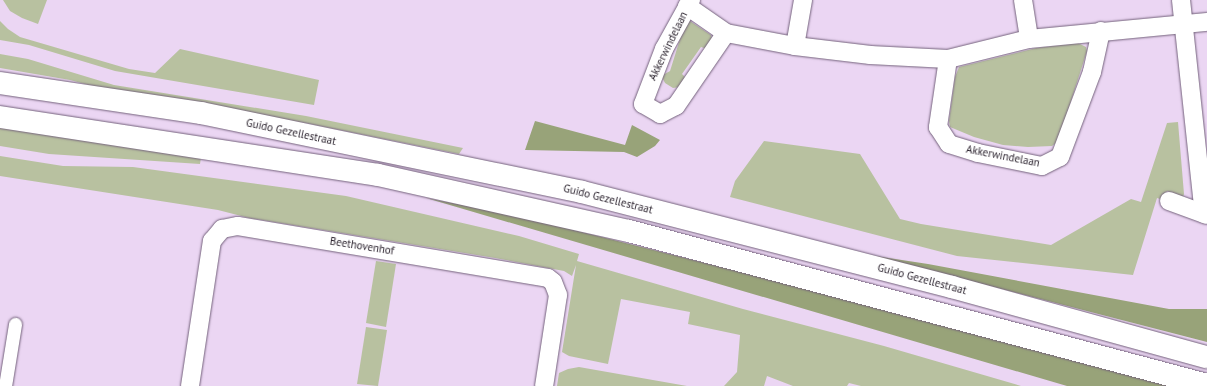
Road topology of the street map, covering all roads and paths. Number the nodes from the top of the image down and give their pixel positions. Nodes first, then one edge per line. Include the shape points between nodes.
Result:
1 (803, 0) edge
2 (1023, 0) edge
3 (1181, 0) edge
4 (689, 3) edge
5 (1207, 22) edge
6 (1184, 24) junction
7 (1100, 31) junction
8 (726, 33) junction
9 (1029, 39) junction
10 (796, 46) junction
11 (948, 59) junction
12 (0, 83) edge
13 (0, 117) edge
14 (1169, 201) dead end
15 (1206, 214) edge
16 (15, 324) dead end
17 (1207, 357) edge
18 (195, 385) edge
19 (1207, 385) edge
20 (5, 386) edge
21 (544, 386) edge

1 - 10 street
2 - 9 street
3 - 6 street
4 - 8 street, Akkerwindelaan
4 - 8 street, Akkerwindelaan via 664,49 643,104 660,114 676,106
5 - 6 street, Akkerwindelaan
6 - 7 street, Akkerwindelaan
6 - 15 street
7 - 9 street, Akkerwindelaan
7 - 11 street, Akkerwindelaan via 1092,72 1060,157 1042,166 978,153 949,144 938,127
8 - 10 street, Akkerwindelaan
9 - 11 street, Akkerwindelaan
10 - 11 street, Akkerwindelaan via 870,55
12 - 17 main road, Guido Gezellestraat via 201,113 582,192 952,287
13 - 19 main road via 378,175 629,231
14 - 15 street
16 - 20 street
18 - 21 street, Beethovenhof via 212,241 222,229 238,226 548,278 558,295

